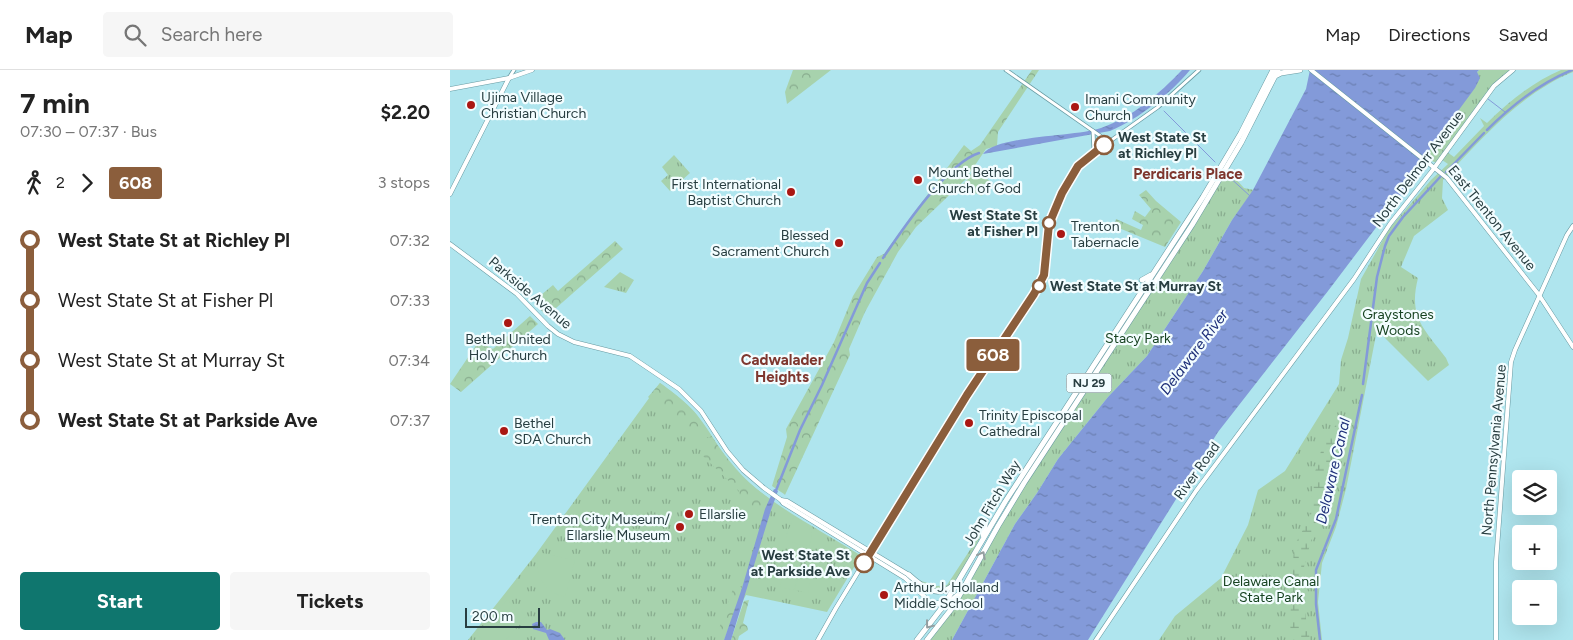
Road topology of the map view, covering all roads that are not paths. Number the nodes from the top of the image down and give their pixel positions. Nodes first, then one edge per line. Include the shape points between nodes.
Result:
1 (532, 70) edge
2 (1006, 70) edge
3 (1199, 70) edge
4 (1273, 70) edge
5 (1278, 70) edge
6 (1300, 70) edge
7 (1311, 70) edge
8 (1513, 70) edge
9 (518, 71) edge
10 (1275, 76) junction
11 (509, 78) junction
12 (450, 88) edge
13 (1092, 130) junction
14 (1109, 142) junction
15 (1094, 153) junction
16 (1435, 167) junction
17 (450, 194) edge
18 (1573, 226) edge
19 (450, 244) edge
20 (1153, 273) junction
21 (1142, 280) dead end
22 (1539, 295) junction
23 (1324, 321) joint
24 (1573, 346) edge
25 (1091, 368) junction
26 (1079, 377) dead end
27 (986, 521) dead end
28 (981, 542) junction
29 (869, 554) junction
30 (973, 571) junction
31 (909, 575) joint
32 (958, 580) junction
33 (932, 603) joint
34 (818, 640) edge
35 (917, 640) edge
36 (927, 640) edge
37 (1096, 640) edge
38 (1496, 640) edge

1 - 9 main road
2 - 13 street
3 - 14 street via 1158,107
4 - 20 highway, John Fitch Way / NJ 29 via 1230,153
5 - 10 highway, John Fitch Way / NJ 29
6 - 10 highway
7 - 16 main road, East Trenton Avenue
8 - 16 main road, North Delmorr Avenue via 1494,86
9 - 11 main road
9 - 11 street
30 -> 10 highway, John Fitch Way / NJ 29 via 1024,483 1192,225 1240,145
11 - 12 main road
11 - 17 main road
13 - 14 street
13 - 15 street
14 - 15 street
15 - 29 street via 1073,173 1050,220 1040,285 967,395
16 - 22 main road, East Trenton Avenue
16 - 23 main road, North Delmorr Avenue via 1386,228
18 - 22 main road, North Pennsylvania Avenue
19 - 29 main road, Parkside Avenue via 517,294 558,334 574,342 624,354 679,390 701,411 743,470 781,500
20 - 21 highway
20 - 25 highway, John Fitch Way / NJ 29
22 - 24 main road, East Trenton Avenue
22 - 38 main road, North Pennsylvania Avenue via 1511,362 1496,572
23 - 37 main road, River Road via 1196,491
25 - 26 highway
25 - 28 highway, John Fitch Way / NJ 29
27 - 28 highway
28 - 32 highway, John Fitch Way / NJ 29
29 - 31 main road, Parkside Avenue
29 - 33 main road, Parkside Avenue via 906,578
29 - 34 main road
30 - 33 highway via 954,600 947,604
30 - 36 highway, John Fitch Way / NJ 29 via 950,612
31 - 32 highway via 936,592 948,590
32 -> 35 highway, John Fitch Way / NJ 29, bridge

